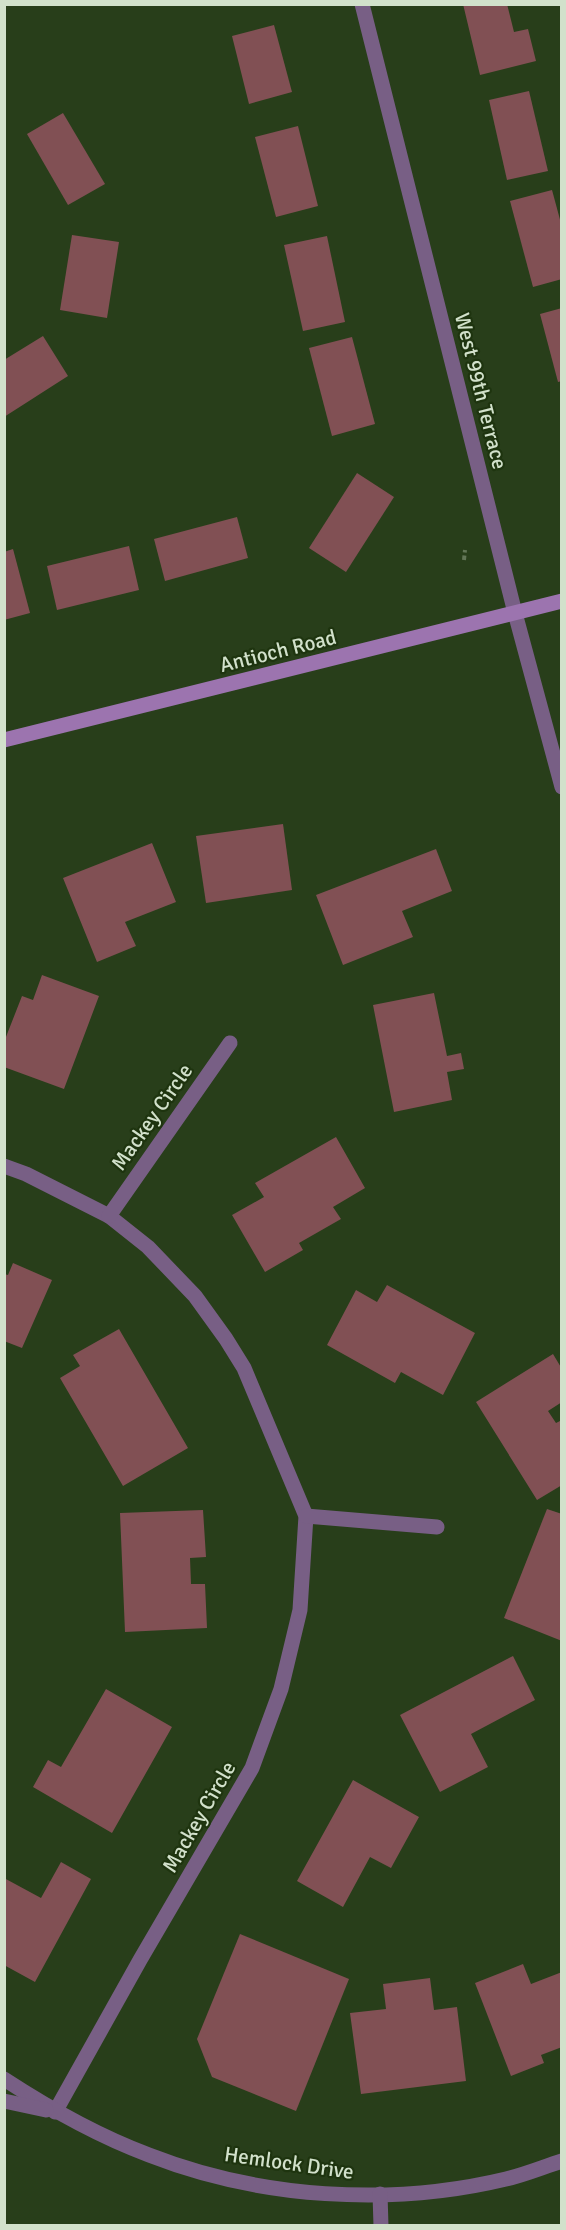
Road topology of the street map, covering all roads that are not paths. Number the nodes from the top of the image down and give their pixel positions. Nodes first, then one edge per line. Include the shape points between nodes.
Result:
1 (362, 4) edge
2 (561, 601) edge
3 (515, 613) junction
4 (4, 740) edge
5 (561, 787) edge
6 (230, 1043) dead end
7 (4, 1167) edge
8 (109, 1216) junction
9 (306, 1516) junction
10 (437, 1527) dead end
11 (4, 2079) edge
12 (4, 2101) edge
13 (55, 2112) junction
14 (561, 2161) edge
15 (380, 2194) junction
16 (381, 2226) edge

1 - 3 street, West 99th Terrace
2 - 3 main road, Antioch Road
3 - 4 main road, Antioch Road
3 - 5 street, West 99th Terrace
6 - 8 street, Mackey Circle
7 - 8 street, Mackey Circle
8 - 9 street, Mackey Circle via 148,1247 195,1296 226,1339 244,1368
9 - 10 street
9 - 13 street, Mackey Circle via 300,1610 281,1689 252,1768
11 - 13 street, Hemlock Drive
12 - 13 street, Hemlock Drive
13 - 15 street, Hemlock Drive via 180,2167 252,2184 325,2194
14 - 15 street, Hemlock Drive via 507,2179 440,2192
15 - 16 street

